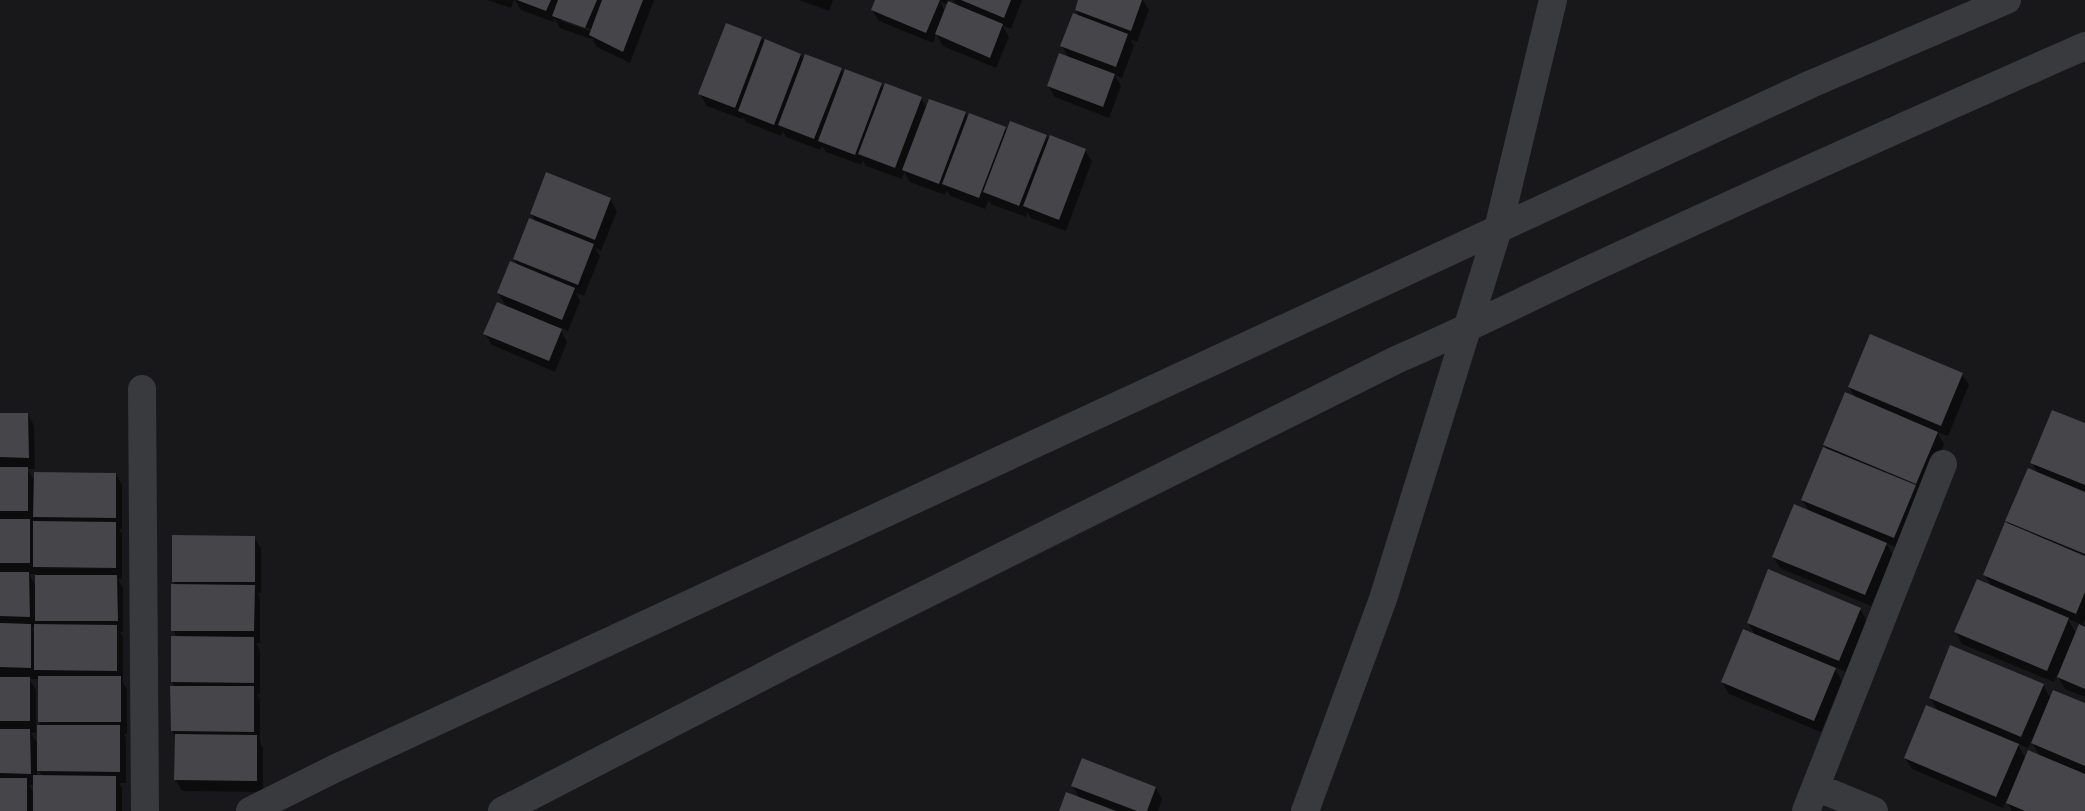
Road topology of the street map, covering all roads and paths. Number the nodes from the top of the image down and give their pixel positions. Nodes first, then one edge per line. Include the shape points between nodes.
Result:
1 (1553, 0) edge
2 (2006, 0) edge
3 (2085, 46) edge
4 (1498, 229) junction
5 (1467, 329) junction
6 (142, 389) dead end
7 (1943, 464) dead end
8 (1811, 799) edge
9 (145, 811) edge
10 (250, 811) edge
11 (502, 811) edge
12 (1305, 811) edge
13 (1874, 811) edge

1 - 4 street
2 - 4 street via 1811,84
3 - 5 street via 1879,136
4 - 5 street
4 - 10 street via 336,768
5 - 11 street via 1398,359 839,637
5 - 12 street via 1383,599
6 - 9 street
7 - 8 street
8 - 13 street

